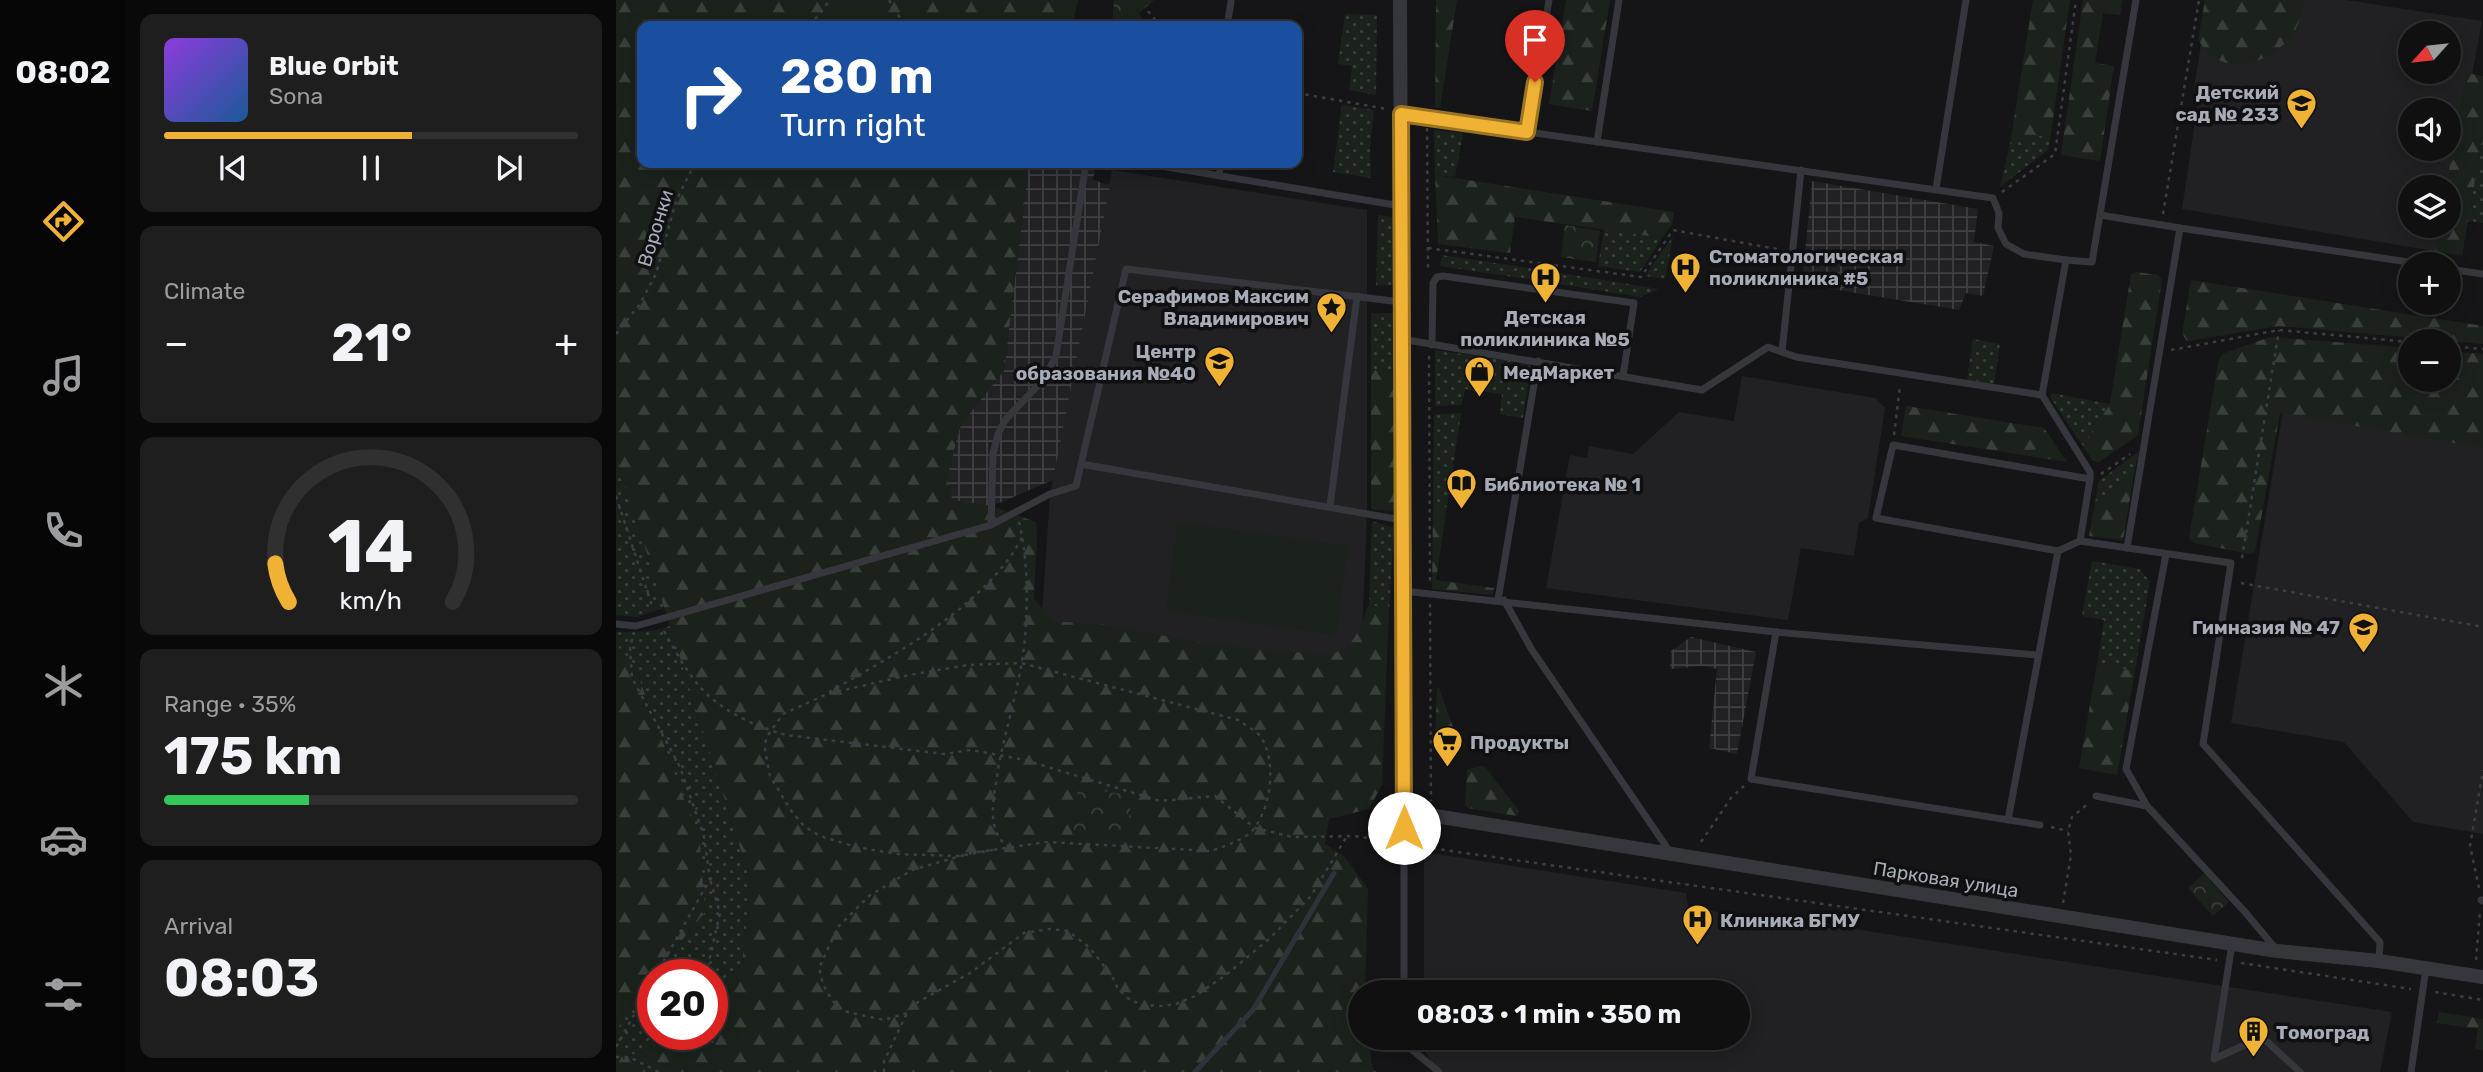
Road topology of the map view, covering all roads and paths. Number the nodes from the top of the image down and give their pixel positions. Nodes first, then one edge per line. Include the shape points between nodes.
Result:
1 (830, 0) edge
2 (889, 0) edge
3 (1400, 0) edge
4 (1549, 0) edge
5 (1619, 0) edge
6 (1966, 0) edge
7 (2076, 0) edge
8 (2136, 0) edge
9 (2199, 0) edge
10 (1231, 2) dead end
11 (1148, 11) dead end
12 (814, 21) edge
13 (902, 21) edge
14 (1156, 21) edge
15 (1228, 21) edge
16 (1302, 94) edge
17 (1401, 113) junction
18 (1427, 118) junction
19 (1527, 132) junction
20 (1597, 142) junction
21 (692, 168) edge
22 (1085, 168) edge
23 (1172, 168) edge
24 (1220, 168) edge
25 (1801, 170) junction
26 (1219, 176) junction
27 (1937, 189) junction
28 (1993, 198) junction
29 (1401, 206) junction
30 (2100, 215) junction
31 (2162, 225) junction
32 (2180, 228) junction
33 (1428, 248) junction
34 (1793, 252) junction
35 (2066, 260) junction
36 (2398, 260) edge
37 (2461, 270) edge
38 (1428, 272) dead end
39 (2483, 274) edge
40 (1357, 296) junction
41 (1401, 302) junction
42 (2279, 330) junction
43 (616, 334) edge
44 (1401, 340) junction
45 (2398, 341) edge
46 (1430, 345) junction
47 (2461, 347) edge
48 (2483, 349) edge
49 (1783, 352) junction
50 (2161, 352) junction
51 (1538, 361) junction
52 (1902, 374) junction
53 (1623, 376) junction
54 (2042, 396) junction
55 (2146, 442) junction
56 (1893, 445) junction
57 (1081, 464) junction
58 (2090, 481) junction
59 (616, 496) edge
60 (1330, 506) junction
61 (1018, 513) junction
62 (1402, 520) junction
63 (991, 526) junction
64 (1023, 536) junction
65 (2080, 541) junction
66 (2127, 548) junction
67 (2058, 551) junction
68 (2166, 554) junction
69 (2240, 569) dead end
70 (2254, 585) dead end
71 (1403, 591) junction
72 (1430, 593) junction
73 (1501, 600) junction
74 (657, 619) junction
75 (616, 624) edge
76 (636, 626) junction
77 (2483, 627) edge
78 (1776, 632) junction
79 (2038, 655) junction
80 (1021, 663) junction
81 (827, 694) junction
82 (771, 731) junction
83 (1001, 756) junction
84 (2483, 770) edge
85 (1751, 779) junction
86 (2096, 796) joint
87 (2147, 806) junction
88 (1404, 811) junction
89 (1431, 815) junction
90 (2008, 820) junction
91 (2040, 825) joint
92 (1255, 828) junction
93 (2068, 831) junction
94 (1347, 836) junction
95 (1404, 845) junction
96 (1010, 847) junction
97 (1432, 849) junction
98 (1670, 852) junction
99 (960, 856) junction
100 (1691, 857) junction
101 (710, 879) junction
102 (2482, 901) edge
103 (2061, 917) junction
104 (2232, 944) junction
105 (2277, 951) junction
106 (2476, 955) junction
107 (2483, 956) edge
108 (665, 959) edge
109 (710, 959) edge
110 (2229, 961) junction
111 (2379, 961) junction
112 (2426, 968) junction
113 (2479, 976) edge
114 (1404, 980) edge
115 (2423, 991) junction
116 (2483, 1000) edge
117 (637, 1010) edge
118 (907, 1013) junction
119 (616, 1047) edge
120 (1412, 1050) edge
121 (616, 1057) edge
122 (659, 1072) edge
123 (884, 1072) edge
124 (1439, 1072) edge
125 (2300, 1072) edge
126 (2411, 1072) edge

1 - 12 path
2 - 13 path
3 - 17 street
4 - 19 lane
5 - 20 lane
6 - 27 lane
7 - 28 path via 2055,154
8 - 30 lane
9 - 31 path
10 - 15 lane
11 - 14 path
16 - 17 path
17 - 18 lane
17 - 29 street
18 - 19 lane
18 - 33 path
19 - 20 lane
20 - 25 lane
21 - 43 path, Воронки via 676,201 656,274
22 - 63 lane via 1056,356 1044,379 998,434 992,454
23 - 26 lane
24 - 26 lane
25 - 27 lane
25 - 34 lane
26 - 29 lane
27 - 28 lane
28 - 35 lane via 2006,244 2024,254
29 - 41 street
30 - 31 lane
30 - 35 lane via 2092,262
31 - 32 lane
32 - 36 lane
32 - 50 lane
33 - 34 path via 1641,277 1673,230
33 - 38 path
34 - 49 lane
35 - 54 lane
37 - 39 lane
40 - 41 lane
40 - 57 lane via 1126,269
40 - 60 lane
41 - 44 street
42 - 45 path
42 - 50 path
42 - 69 path
44 - 46 lane
44 - 62 street
46 - 51 lane
46 - 53 lane via 1437,277 1634,303
46 - 72 path
47 - 48 path
49 - 52 lane via 1796,358
49 - 53 lane via 1768,346 1702,390
50 - 55 lane
51 - 53 lane
51 - 73 lane
52 - 54 lane
52 - 56 path
54 - 58 lane via 2090,472
55 - 58 path
55 - 66 lane
56 - 58 lane
56 - 67 lane via 1876,518
57 - 60 lane
57 - 61 lane via 1076,486 1050,494
58 - 65 lane
59 - 74 path
60 - 62 lane
61 - 63 lane
61 - 64 path
62 - 71 street
63 - 74 lane
64 - 80 path via 1027,590
64 - 81 path via 1012,557 978,594 896,654
65 - 66 lane
65 - 67 lane
66 - 68 lane
67 - 79 lane
68 - 87 lane via 2126,769
68 - 111 lane via 2231,562 2203,744 2380,942
70 - 77 path
71 - 72 lane
71 - 88 street
72 - 73 lane
72 - 89 path
73 - 78 lane
73 - 98 lane
74 - 76 lane
74 - 82 path via 693,680 722,707
75 - 76 lane
76 - 101 path via 629,649 632,678 680,767 704,836
78 - 79 lane
78 - 85 lane
79 - 90 lane
80 - 81 path via 968,665
80 - 83 path
80 - 92 path via 1238,720 1260,736 1270,761 1267,802
81 - 82 path via 783,714
82 - 83 path via 944,754 971,750
82 - 99 path via 765,749 769,776 804,826 856,848
83 - 92 path via 1160,801 1214,796
83 - 96 path via 993,817 997,834
84 - 102 path via 2470,846
85 - 90 lane
85 - 100 path via 1731,798
86 - 87 lane
86 - 93 path via 2072,817
87 - 105 lane
88 - 89 street, Парковая улица
88 - 95 lane
89 - 97 path
89 - 98 street, Парковая улица
90 - 91 lane
91 - 93 path
92 - 94 path via 1293,837
92 - 96 path via 1211,850 1058,842
93 - 103 path via 2071,855
94 - 95 path
94 - 118 path via 1311,896 1246,960 1176,1004 1144,1005 1130,1000 1089,947 1068,931 1038,930 1024,933
95 - 97 path
95 - 114 lane
96 - 99 path
97 - 110 path
98 - 100 street, Парковая улица
99 - 118 path via 912,870 869,896 838,927 819,968 831,999 843,1012 884,1020
100 - 103 street, Парковая улица
101 - 108 path
101 - 109 path via 720,914
102 - 106 path
103 - 104 street, Парковая улица
104 - 105 street, Парковая улица
104 - 110 lane
105 - 111 street, Парковая улица
106 - 107 path
106 - 113 path
110 - 115 path
110 - 125 lane via 2214,1059 2262,1037
111 - 112 street, Парковая улица
112 - 113 street, Парковая улица
112 - 115 lane
115 - 116 path
115 - 126 lane
117 - 119 path
118 - 123 path via 884,1061
120 - 124 lane
121 - 122 path via 629,1057

